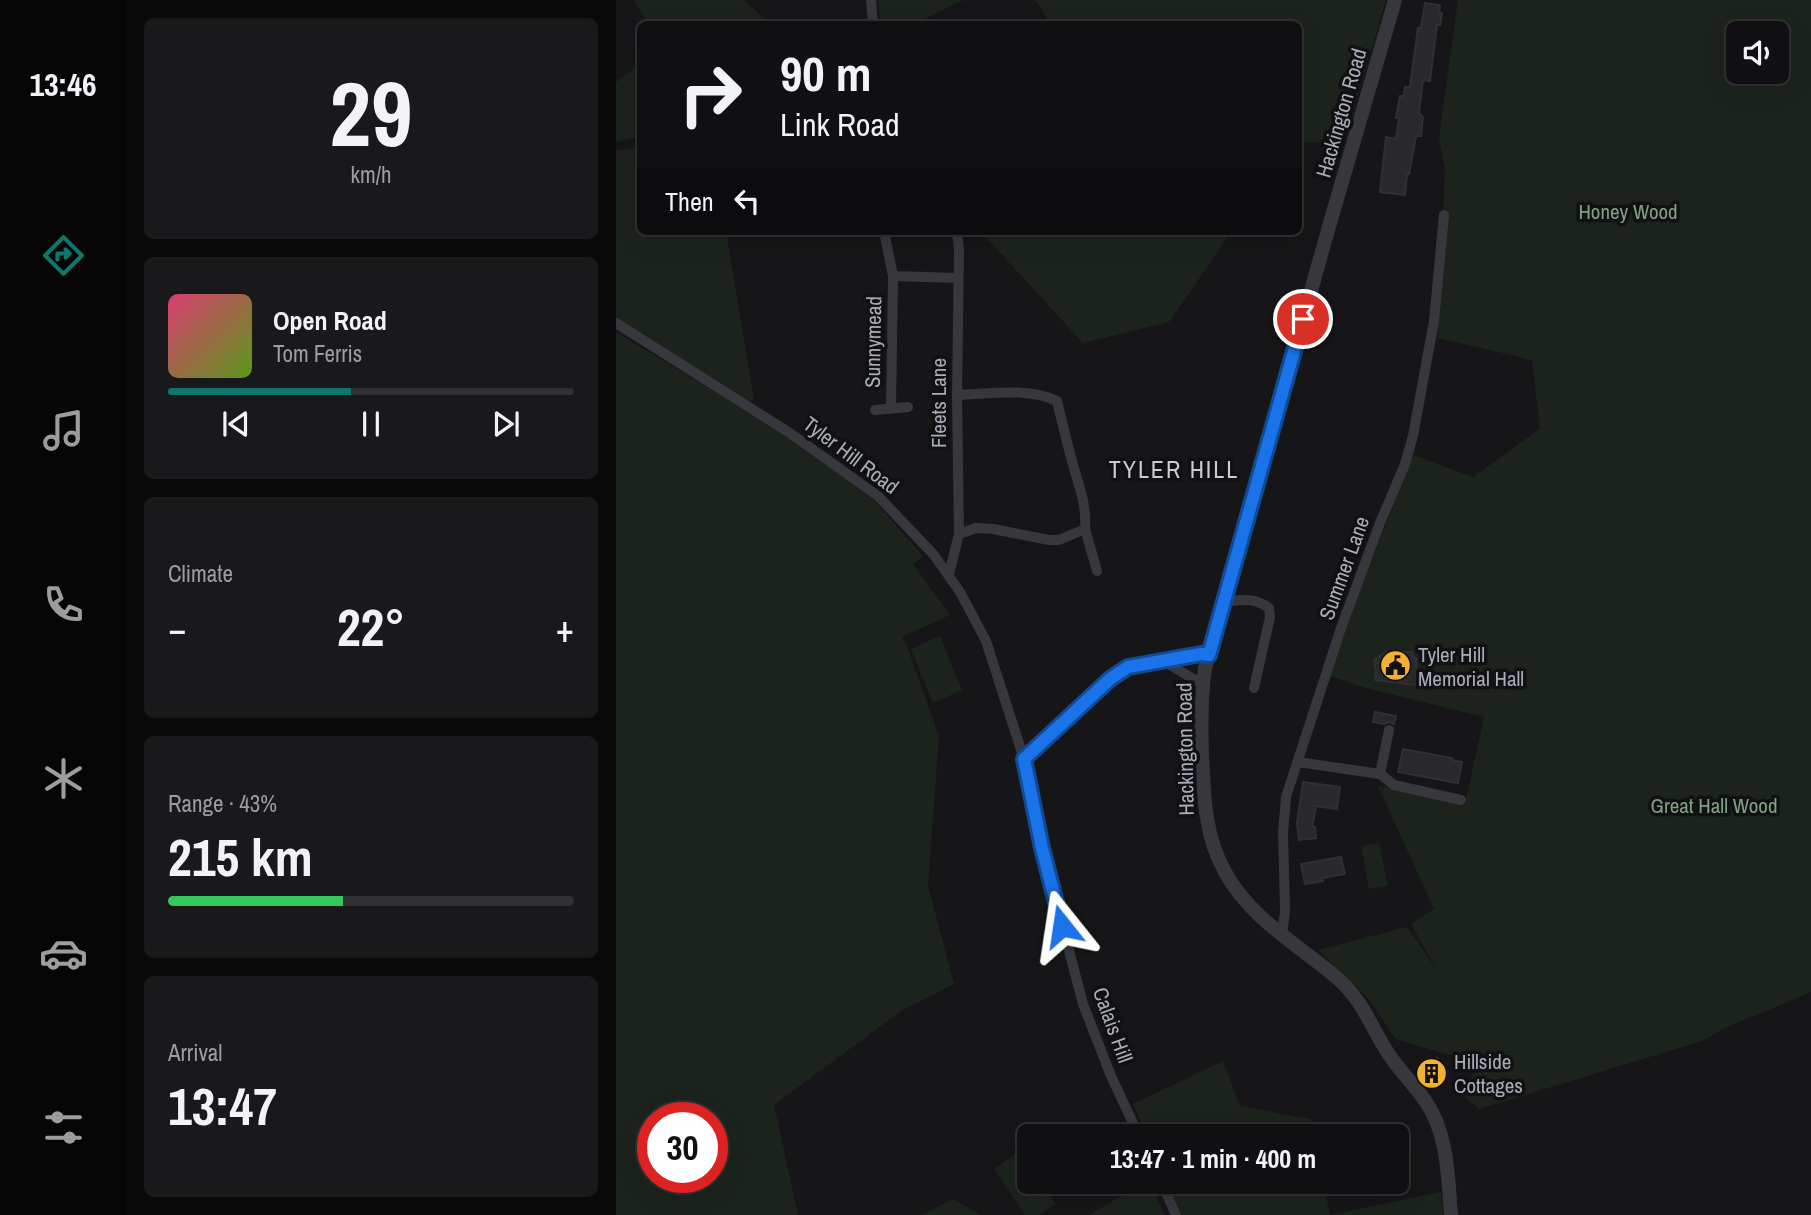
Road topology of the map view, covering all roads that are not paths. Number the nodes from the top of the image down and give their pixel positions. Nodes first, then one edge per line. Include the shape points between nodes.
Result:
1 (872, 0) edge
2 (1395, 0) edge
3 (873, 21) edge
4 (1444, 215) dead end
5 (885, 235) edge
6 (957, 235) edge
7 (893, 276) junction
8 (958, 278) junction
9 (616, 323) edge
10 (957, 395) junction
11 (908, 407) dead end
12 (891, 409) junction
13 (875, 410) dead end
14 (1085, 529) junction
15 (959, 534) junction
16 (1097, 571) dead end
17 (949, 574) junction
18 (1224, 602) junction
19 (1209, 655) junction
20 (1165, 662) junction
21 (1202, 684) junction
22 (1254, 688) dead end
23 (1389, 730) dead end
24 (1024, 759) junction
25 (1298, 762) junction
26 (1380, 774) junction
27 (1461, 800) dead end
28 (1282, 934) junction
29 (1133, 1124) edge
30 (1167, 1194) edge
31 (1176, 1215) edge
32 (1451, 1215) edge

1 - 3 street
2 - 18 street, Hackington Road
4 - 25 street, Summer Lane via 1434,321 1413,436 1341,628
5 - 7 street, Sunnymead
6 - 8 street, Fleets Lane
7 - 8 street, Sunnymead
7 - 12 street, Sunnymead
8 - 10 street, Fleets Lane
9 - 17 street, Tyler Hill Road via 790,433 878,496
10 - 14 street via 1031,394 1057,401 1083,498
10 - 15 street, Fleets Lane
11 - 12 street, Sunnymead
12 - 13 street, Sunnymead
14 - 15 street via 1059,540 993,529
14 - 16 street
15 - 17 street, Fleets Lane
17 - 24 street, Tyler Hill Road via 986,641
18 - 19 street, Hackington Road
18 - 22 street via 1249,599 1269,608
19 - 20 street
19 - 21 street, Hackington Road
20 - 21 street
20 - 24 street via 1128,667 1110,679
21 - 28 street, Hackington Road via 1203,781 1212,845 1241,895
23 - 26 street
24 - 29 street, Calais Hill via 1083,1004
25 - 26 street
25 - 28 street, Summer Lane via 1286,797
26 - 27 street via 1394,785
28 - 32 street, Hackington Road via 1356,996 1389,1055 1428,1104 1445,1152
30 - 31 street

